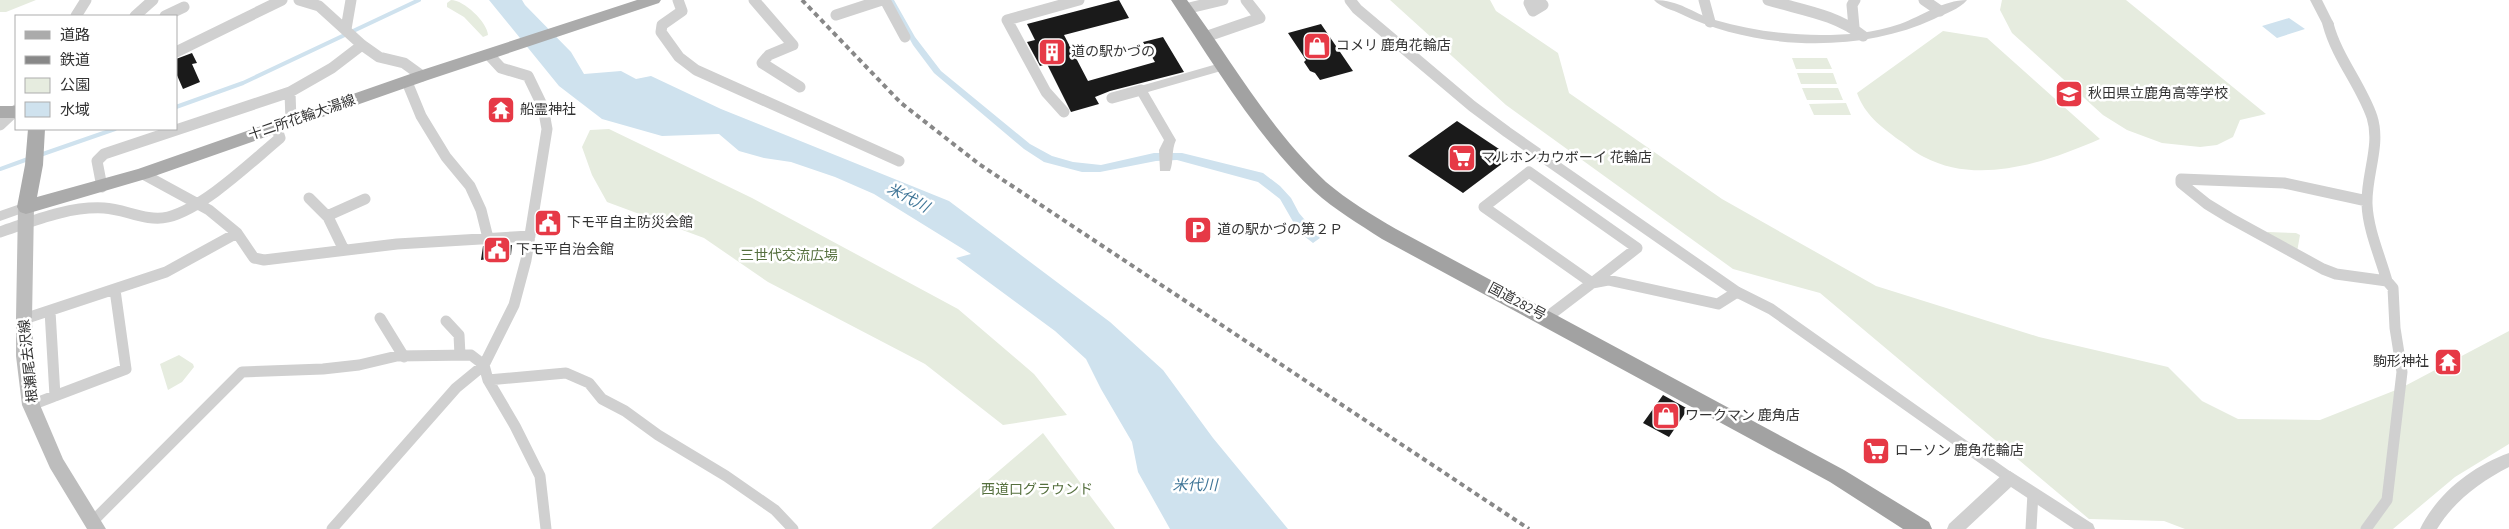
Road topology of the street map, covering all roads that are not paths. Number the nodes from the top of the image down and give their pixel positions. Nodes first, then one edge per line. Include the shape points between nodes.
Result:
1 (86, 0) edge
2 (153, 0) edge
3 (282, 0) edge
4 (299, 0) edge
5 (351, 0) edge
6 (678, 0) edge
7 (754, 0) edge
8 (884, 0) edge
9 (1079, 0) edge
10 (1223, 0) edge
11 (1246, 0) edge
12 (1350, 0) edge
13 (1660, 0) edge
14 (1704, 0) edge
15 (1768, 0) edge
16 (1855, 0) edge
17 (1924, 0) edge
18 (1961, 0) edge
19 (2316, 0) edge
20 (649, 2) edge
21 (859, 3) edge
22 (1182, 4) edge
23 (184, 7) dead end
24 (1940, 11) junction
25 (77, 15) edge
26 (136, 15) edge
27 (167, 15) edge
28 (836, 15) dead end
29 (1710, 22) junction
30 (2328, 24) joint
31 (1854, 27) junction
32 (346, 29) junction
33 (1863, 36) junction
34 (905, 37) dead end
35 (1205, 37) junction
36 (359, 42) junction
37 (178, 51) edge
38 (489, 56) junction
39 (1224, 66) junction
40 (415, 79) junction
41 (800, 87) dead end
42 (1141, 90) junction
43 (290, 92) junction
44 (1112, 98) dead end
45 (12, 111) edge
46 (1064, 112) dead end
47 (283, 124) junction
48 (0, 125) edge
49 (178, 129) edge
50 (176, 130) edge
51 (36, 134) edge
52 (899, 161) dead end
53 (1165, 166) dead end
54 (143, 174) junction
55 (102, 187) junction
56 (309, 198) dead end
57 (365, 199) dead end
58 (2367, 201) junction
59 (196, 204) junction
60 (0, 216) edge
61 (25, 216) junction
62 (327, 216) junction
63 (0, 232) edge
64 (237, 233) junction
65 (530, 236) junction
66 (488, 238) junction
67 (344, 250) junction
68 (2387, 281) junction
69 (1592, 283) junction
70 (115, 290) junction
71 (1737, 292) junction
72 (50, 310) junction
73 (380, 318) dead end
74 (1546, 318) junction
75 (24, 319) junction
76 (446, 321) dead end
77 (460, 355) junction
78 (404, 357) junction
79 (484, 364) junction
80 (488, 380) junction
81 (54, 396) junction
82 (31, 405) junction
83 (2509, 460) edge
84 (2010, 478) junction
85 (2033, 493) junction
86 (94, 525) edge
87 (332, 529) edge
88 (546, 529) edge
89 (793, 529) edge
90 (1921, 529) edge
91 (1955, 529) edge
92 (2031, 529) edge
93 (2087, 529) edge
94 (2366, 529) edge
95 (2428, 529) edge

1 - 25 street
2 - 26 street
3 - 37 street
4 - 32 street via 319,6
5 - 32 street
6 - 52 street via 682,11 662,25 661,32 679,58 696,70
7 - 41 street via 793,45 768,55 762,62
8 - 21 street
8 - 34 street
9 - 46 street via 1007,20 1046,92
10 - 22 street
11 - 35 street via 1260,18
12 - 71 street via 1472,106
13 - 29 street
14 - 29 street
15 - 31 street
16 - 31 street via 1852,5
17 - 24 street
18 - 24 street
19 - 30 street
20 - 38 main road, 十二所花輪大湯線
21 - 28 street
22 - 35 highway, 国道282号
23 - 27 street
24 - 33 street via 1916,23
29 - 33 street via 1781,36 1832,40
30 - 58 street via 2332,40 2372,117 2374,142
31 - 33 street
32 - 36 street
35 - 39 highway, 国道282号
36 - 40 street via 379,57 404,63
36 - 43 street via 332,68
38 - 40 main road, 十二所花輪大湯線
38 - 65 street via 501,68 528,76 543,107 547,129
39 - 42 street
39 - 74 highway, 国道282号 via 1276,136 1319,185 1343,206
40 - 47 main road, 十二所花輪大湯線
40 - 66 street via 422,116 446,157 470,186 481,210
42 - 44 street
42 - 53 street via 1170,140 1165,150
43 - 47 street
43 - 49 street
45 - 48 street
47 - 54 main road, 十二所花輪大湯線
47 - 59 street via 280,138
50 - 55 street via 104,154 97,161
51 - 61 main road
54 - 55 main road, 十二所花輪大湯線
54 - 59 street
55 - 61 main road, 十二所花輪大湯線
56 - 62 street
57 - 62 street
58 - 68 street via 2368,216
58 - 68 street via 2284,183 2181,178 2181,183 2207,204 2323,269 2336,274
59 - 61 street via 168,217 143,218 106,208
59 - 64 street via 209,210
60 - 61 street
61 - 63 street
61 - 75 main road, 根瀬尾去沢線
62 - 67 street
64 - 67 street via 254,258 264,260
64 - 70 street via 166,272
65 - 66 street
65 - 79 street via 514,305
66 - 67 street
68 - 94 street via 2392,288 2394,328 2402,372 2387,500
69 - 69 street via 1637,248 1529,172 1484,207
69 - 71 street via 1608,280 1718,304
69 - 74 street
70 - 72 street
70 - 81 street via 126,369
71 - 84 street via 1771,309
72 - 75 street
72 - 81 street
73 - 78 street
74 - 90 highway, 国道282号 via 1837,476
75 - 82 main road, 根瀬尾去沢線
76 - 77 street via 458,335
77 - 78 street
77 - 79 street via 471,355
78 - 86 street via 323,369 242,372
79 - 80 street
79 - 87 street via 456,388
80 - 88 street via 540,476
80 - 89 street via 566,373 589,383 602,399 726,476 775,510
81 - 82 street
82 - 86 main road, 根瀬尾去沢線 via 56,463
83 - 95 street via 2488,469 2456,491 2438,510
84 - 85 street
84 - 91 street
85 - 92 street
85 - 93 street

